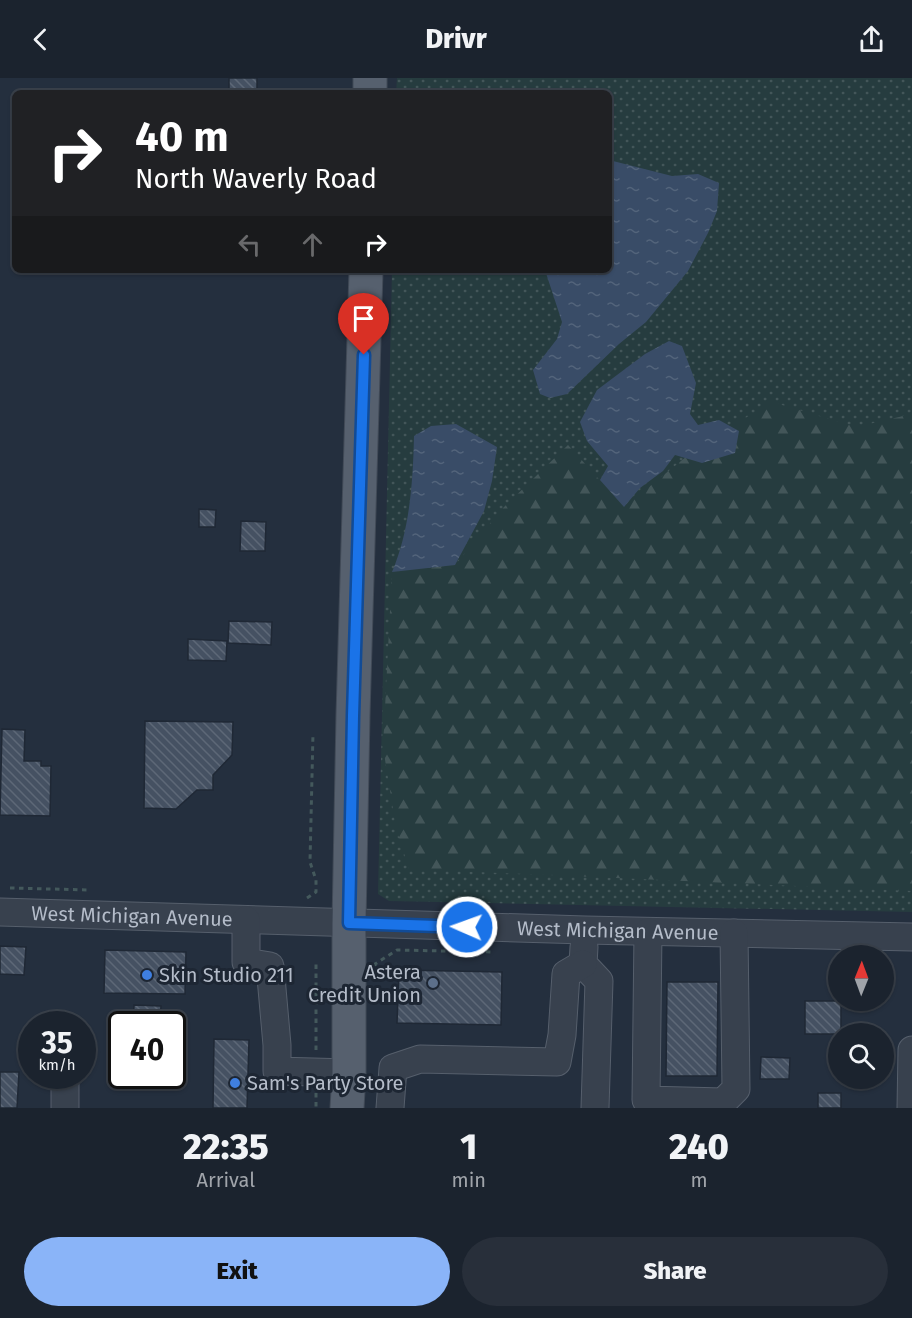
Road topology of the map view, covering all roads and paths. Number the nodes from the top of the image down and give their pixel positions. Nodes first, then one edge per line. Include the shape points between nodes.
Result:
1 (366, 273) edge
2 (313, 733) dead end
3 (0, 887) edge
4 (98, 891) dead end
5 (297, 898) dead end
6 (0, 912) edge
7 (246, 920) junction
8 (349, 923) junction
9 (585, 930) junction
10 (648, 932) junction
11 (735, 933) junction
12 (912, 937) edge
13 (316, 962) dead end
14 (583, 964) junction
15 (912, 1050) edge
16 (316, 1072) junction
17 (349, 1073) junction
18 (65, 1089) edge
19 (64, 1108) edge
20 (316, 1108) edge
21 (347, 1108) edge
22 (390, 1108) edge
23 (595, 1108) edge
24 (911, 1108) edge

1 - 8 main road
2 - 5 path via 310,862 316,892 309,898
3 - 4 path
6 - 7 street, West Michigan Avenue
7 - 8 street, West Michigan Avenue
7 - 16 street via 246,962 270,966 278,1071
8 - 9 street, West Michigan Avenue
8 - 17 main road
9 - 10 street, West Michigan Avenue
9 - 14 street
10 - 11 street, West Michigan Avenue
10 - 11 street via 646,1100 723,1102 736,1089
11 - 12 street, West Michigan Avenue
13 - 16 path
14 - 22 street via 566,974 556,1062 420,1059 393,1068
14 - 23 street via 599,981
15 - 24 street
16 - 17 street
16 - 20 path
17 - 21 main road
18 - 19 street

